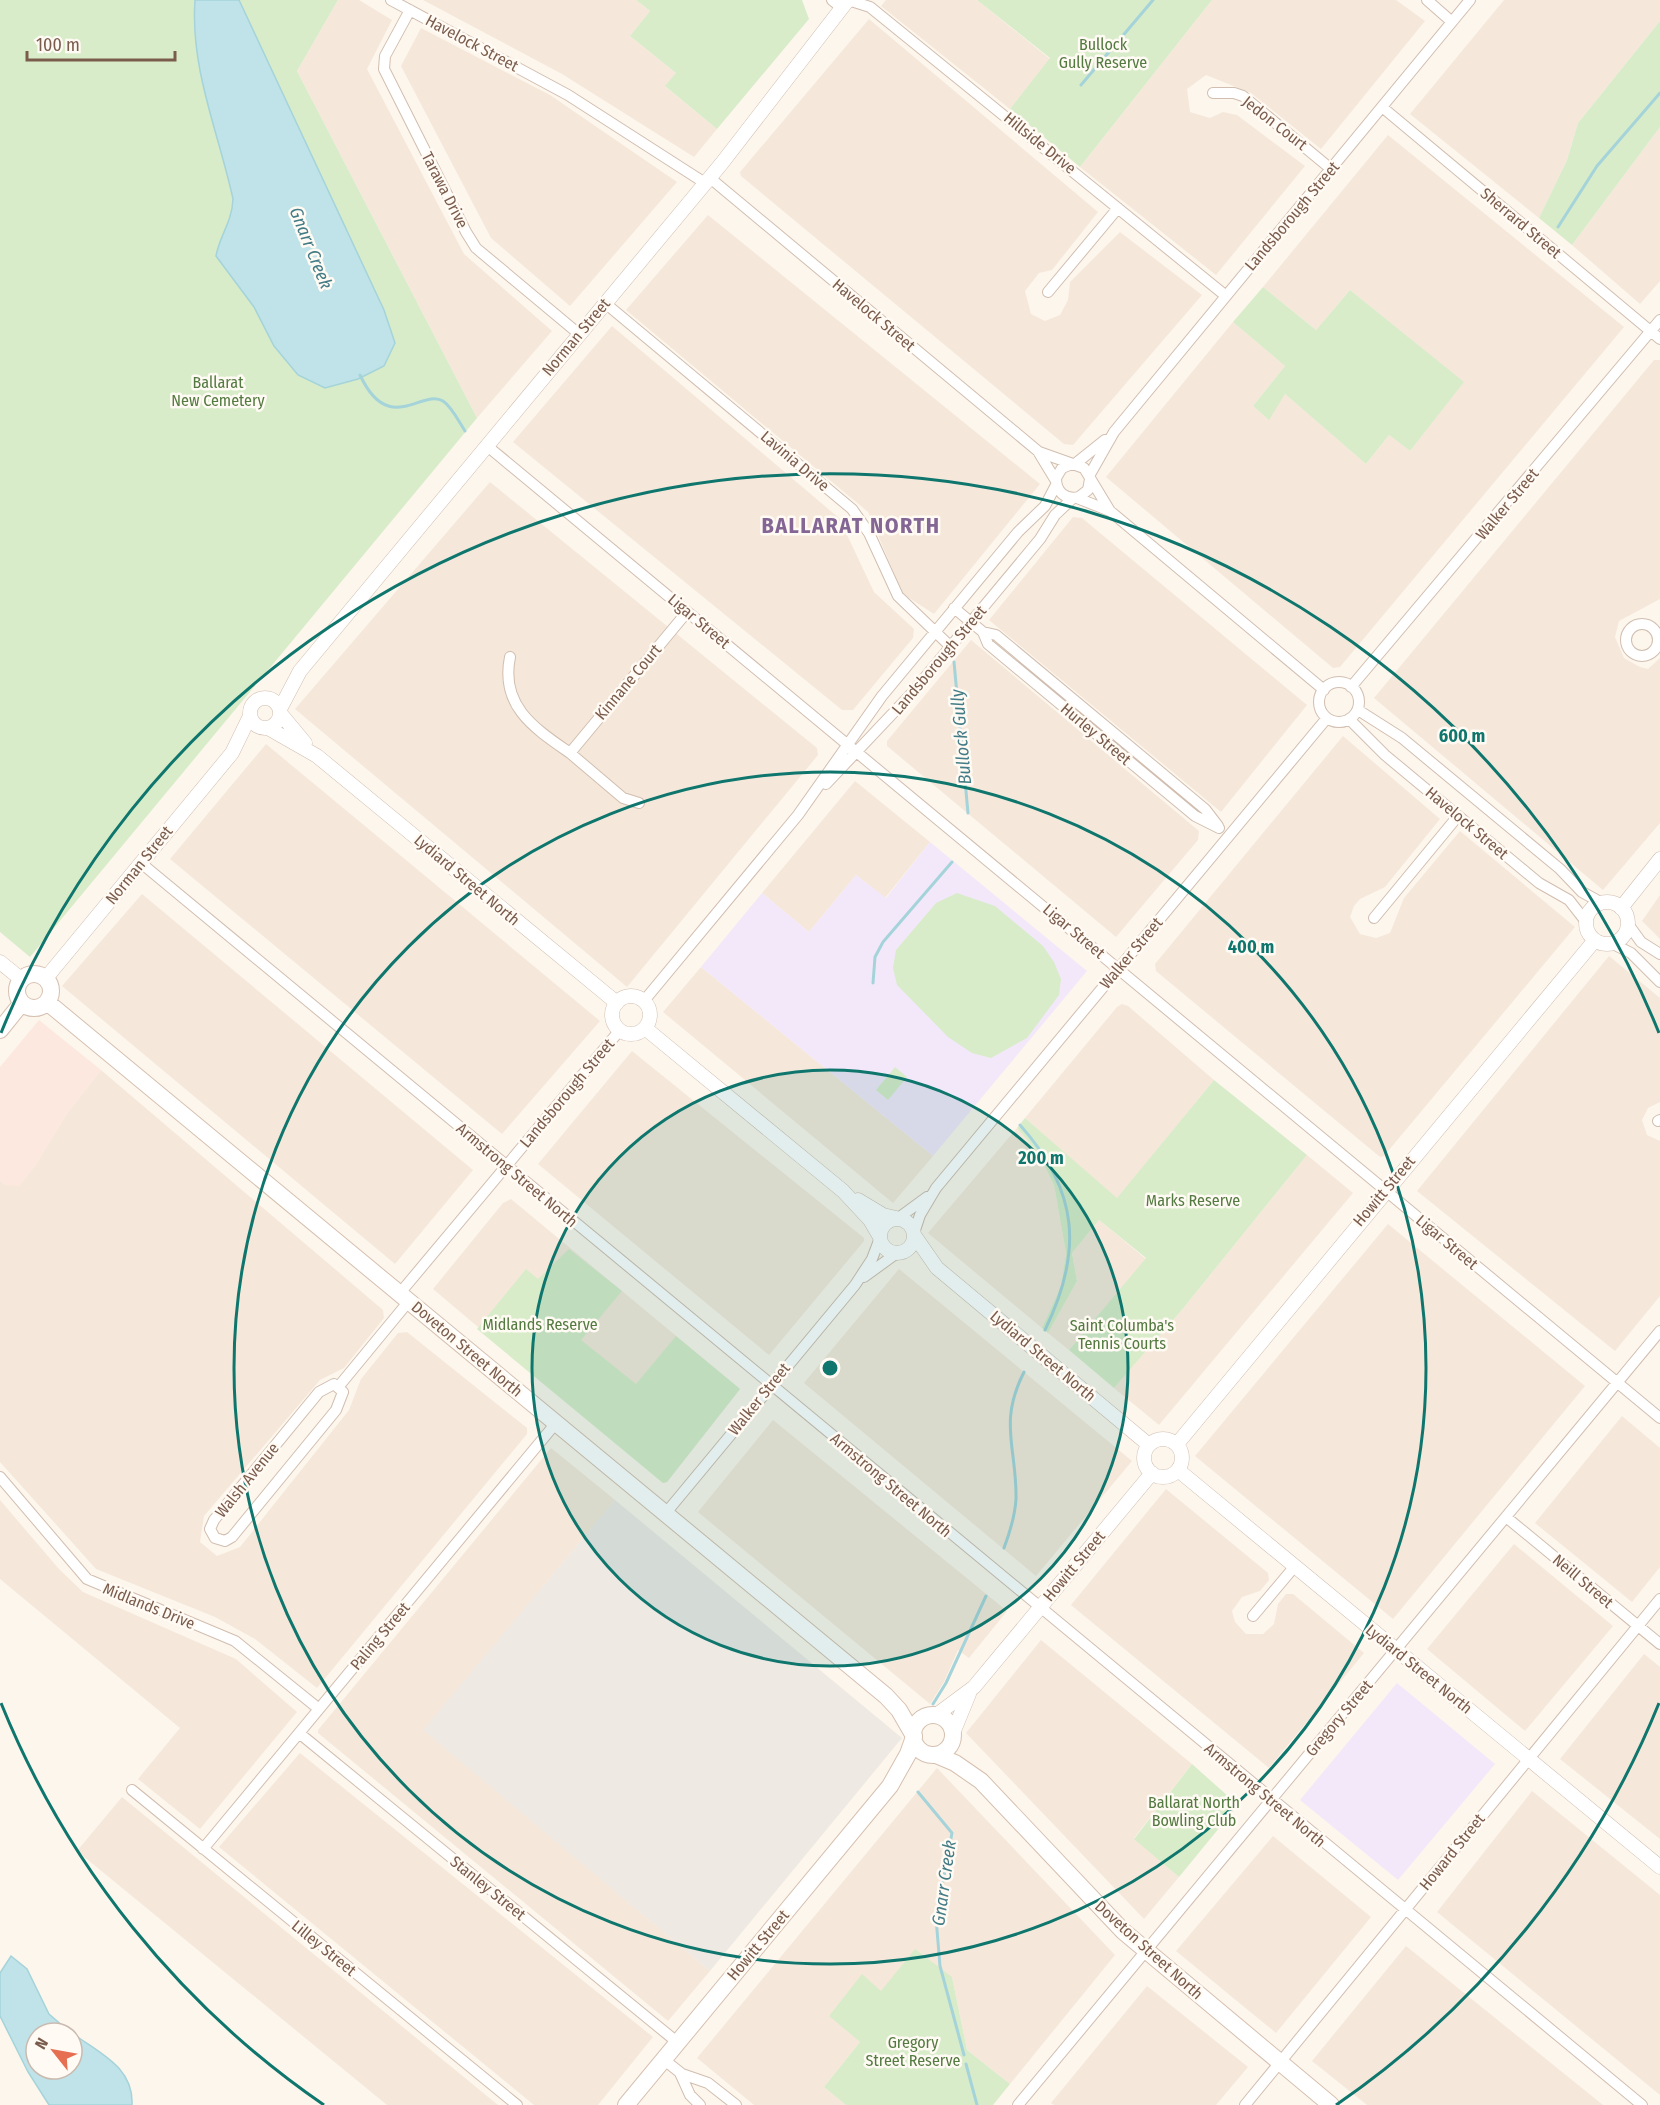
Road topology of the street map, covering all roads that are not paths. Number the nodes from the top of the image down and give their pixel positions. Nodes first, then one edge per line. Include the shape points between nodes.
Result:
1 (391, 0) edge
2 (1427, 0) edge
3 (1470, 0) edge
4 (842, 2) edge
5 (411, 10) junction
6 (1452, 22) junction
7 (1213, 93) dead end
8 (1382, 107) junction
9 (1331, 169) junction
10 (708, 181) junction
11 (1118, 208) junction
12 (1048, 292) dead end
13 (1226, 296) junction
14 (605, 303) junction
15 (1660, 320) edge
16 (1650, 331) junction
17 (579, 334) junction
18 (1660, 339) edge
19 (1114, 432) junction
20 (486, 445) junction
21 (1039, 452) junction
22 (1073, 464) junction
23 (1090, 478) junction
24 (1056, 483) junction
25 (1075, 498) junction
26 (1110, 511) junction
27 (954, 608) junction
28 (687, 612) junction
29 (971, 622) junction
30 (934, 632) junction
31 (951, 647) junction
32 (510, 657) dead end
33 (300, 671) junction
34 (1351, 687) junction
35 (1324, 690) junction
36 (267, 699) junction
37 (1358, 710) junction
38 (280, 711) junction
39 (250, 716) junction
40 (1327, 718) junction
41 (1349, 719) junction
42 (265, 728) junction
43 (847, 744) junction
44 (857, 752) junction
45 (232, 753) junction
46 (570, 753) junction
47 (317, 756) junction
48 (639, 803) dead end
49 (798, 815) junction
50 (1458, 816) junction
51 (1229, 836) junction
52 (1660, 859) edge
53 (141, 863) junction
54 (1602, 903) junction
55 (1621, 908) junction
56 (1374, 918) dead end
57 (1587, 923) junction
58 (1628, 924) junction
59 (1595, 940) junction
60 (1611, 943) junction
61 (1660, 954) edge
62 (0, 962) edge
63 (1119, 969) junction
64 (46, 978) junction
65 (21, 979) junction
66 (1660, 982) edge
67 (47, 1002) junction
68 (643, 1002) junction
69 (616, 1003) junction
70 (21, 1004) junction
71 (645, 1028) junction
72 (0, 1030) edge
73 (620, 1030) junction
74 (506, 1166) junction
75 (936, 1188) junction
76 (1385, 1190) junction
77 (843, 1191) junction
78 (897, 1218) junction
79 (914, 1234) junction
80 (880, 1237) junction
81 (898, 1253) junction
82 (937, 1268) junction
83 (855, 1285) junction
84 (405, 1297) junction
85 (1660, 1331) edge
86 (1618, 1383) junction
87 (771, 1385) junction
88 (339, 1386) junction
89 (1660, 1418) edge
90 (556, 1423) junction
91 (1177, 1444) junction
92 (1149, 1445) junction
93 (1178, 1470) junction
94 (1152, 1473) junction
95 (0, 1477) edge
96 (665, 1514) junction
97 (1506, 1517) junction
98 (1295, 1566) junction
99 (1660, 1599) edge
100 (1040, 1608) junction
101 (1253, 1616) dead end
102 (1638, 1626) junction
103 (1660, 1644) edge
104 (1396, 1650) junction
105 (974, 1687) junction
106 (886, 1696) junction
107 (319, 1709) junction
108 (934, 1716) junction
109 (299, 1733) junction
110 (953, 1735) junction
111 (914, 1736) junction
112 (935, 1755) junction
113 (1528, 1759) junction
114 (981, 1781) junction
115 (890, 1786) junction
116 (132, 1790) dead end
117 (1271, 1800) junction
118 (203, 1849) junction
119 (1660, 1867) edge
120 (1405, 1910) junction
121 (1146, 1951) junction
122 (677, 2042) junction
123 (663, 2059) junction
124 (1279, 2063) junction
125 (680, 2073) junction
126 (1022, 2104) edge
127 (517, 2105) edge
128 (626, 2105) edge
129 (700, 2105) edge
130 (736, 2105) edge
131 (1245, 2105) edge
132 (1330, 2105) edge
133 (1642, 2105) edge

1 - 5 street, Havelock Street
2 - 6 street
3 - 6 street, Landsborough Street
4 - 10 street, Norman Street
4 - 11 street, Hillside Drive via 870,7
5 - 10 street, Havelock Street via 568,95
5 - 17 street, Tarawa Drive via 385,56 384,69 466,232 482,254
6 - 8 street, Landsborough Street
7 - 9 street, Jedon Court via 1243,96
8 - 9 street, Landsborough Street
8 - 16 street, Sherrard Street
9 - 13 street, Landsborough Street
10 - 14 street, Norman Street
10 - 21 street, Havelock Street
11 - 12 street
11 - 13 street, Hillside Drive
13 - 19 street, Landsborough Street
14 - 17 street, Norman Street
14 - 30 street, Lavinia Drive via 852,509 869,533 897,596
15 - 16 street, Walker Street
16 - 18 street, Sherrard Street
16 - 34 street, Walker Street
17 - 20 street, Norman Street
19 - 22 street, Landsborough Street
19 - 23 street, Landsborough Street
20 - 28 street, Ligar Street
20 - 33 street, Norman Street
21 - 22 street, Havelock Street
21 - 24 street, Havelock Street
22 - 23 street via 1084,468
22 - 24 street via 1062,468
23 - 25 street via 1088,490
23 - 26 street
24 - 25 street via 1062,495
24 - 27 street, Landsborough Street via 1044,506
25 - 26 street
25 - 29 street, Landsborough Street via 1055,516
26 - 35 street
27 - 29 street, Hurley Street
27 - 30 street, Landsborough Street
28 - 43 street, Ligar Street
28 - 46 street, Kinnane Court
29 - 31 street, Landsborough Street
29 - 51 street, Hurley Street via 983,632 996,635 1207,810
30 - 31 street, Lavinia Drive
30 - 43 street, Landsborough Street
31 - 44 street, Landsborough Street
32 - 46 street via 507,686 515,704 525,718
33 - 36 street, Norman Street
33 - 38 street, Norman Street
34 - 35 street via 1334,683
34 - 37 street via 1358,697
35 - 40 street via 1320,707
36 - 38 street via 275,702
36 - 39 street via 254,704
37 - 41 street
37 - 54 street, Havelock Street via 1402,738 1560,869 1582,892
38 - 42 street via 277,723
38 - 47 street, Lydiard Street North
39 - 42 street via 255,724
39 - 45 street, Norman Street
40 - 41 street via 1338,722
40 - 51 street, Walker Street
41 - 50 street, Havelock Street
42 - 45 street, Norman Street
42 - 47 street, Lydiard Street North
43 - 44 street, Ligar Street
43 - 49 street, Landsborough Street
44 - 49 street, Landsborough Street
44 - 63 street, Ligar Street
45 - 53 street, Norman Street
46 - 48 street via 623,798
47 - 69 street, Lydiard Street North
49 - 68 street, Landsborough Street
50 - 56 street
50 - 57 street, Havelock Street via 1539,883 1569,900
51 - 63 street, Walker Street
52 - 55 street
53 - 64 street, Norman Street
53 - 74 street, Armstrong Street North
54 - 55 street
54 - 57 street via 1591,910
55 - 58 street
57 - 59 street
58 - 60 street via 1621,938
58 - 61 street via 1644,945
59 - 60 street
59 - 76 street, Howitt Street
60 - 66 street via 1631,953
62 - 65 street
63 - 75 street, Walker Street
63 - 76 street, Ligar Street
64 - 65 main road via 30,974
64 - 67 main road via 51,987
65 - 70 main road via 16,994
67 - 70 main road via 38,1008
67 - 84 main road, Doveton Street North
68 - 69 street via 630,997
68 - 71 street via 649,1013
69 - 73 street via 612,1019
70 - 72 main road
71 - 73 street via 633,1034
71 - 77 street
73 - 74 street, Landsborough Street
74 - 84 street, Landsborough Street
74 - 87 street, Armstrong Street North
75 - 78 street, Walker Street
75 - 79 street, Walker Street
76 - 86 street, Ligar Street
76 - 91 street, Howitt Street
77 - 78 street via 883,1215
77 - 80 street
78 - 79 street via 909,1223
78 - 80 street via 884,1225
79 - 81 street via 910,1247
79 - 82 street, Lydiard Street North
80 - 81 street via 885,1248
80 - 83 street, Walker Street via 872,1259
81 - 82 street, Lydiard Street North
81 - 83 street, Walker Street
82 - 92 street, Lydiard Street North
83 - 87 street, Walker Street
84 - 88 street, Walsh Avenue
84 - 90 main road, Doveton Street North
85 - 86 street, Gregory Street
86 - 89 street, Ligar Street
86 - 97 street, Gregory Street
87 - 96 street, Walker Street
87 - 100 street, Armstrong Street North
88 - 88 street, Walsh Avenue via 343,1397 336,1410 232,1537 225,1541 215,1538 211,1526 221,1511 319,1392 329,1384
90 - 96 main road, Doveton Street North
90 - 107 street, Paling Street
91 - 92 street via 1164,1438
91 - 93 street via 1183,1460
92 - 94 street via 1145,1461
93 - 94 street via 1166,1477
93 - 98 street, Lydiard Street North
94 - 100 street, Howitt Street
95 - 107 street, Midlands Drive via 87,1579 235,1641
96 - 106 main road, Doveton Street North
97 - 102 street, Neill Street
97 - 104 street, Gregory Street
98 - 101 street
98 - 104 street, Lydiard Street North
99 - 102 street, Howard Street
100 - 105 street, Howitt Street
100 - 117 street, Armstrong Street North
102 - 103 street, Neill Street
102 - 113 street, Howard Street
104 - 113 street, Lydiard Street North
104 - 117 street, Gregory Street
105 - 108 street, Howitt Street
105 - 110 street, Howitt Street
106 - 108 main road, Doveton Street North
106 - 111 main road, Doveton Street North
107 - 109 street, Paling Street
108 - 110 main road via 947,1721
108 - 111 main road via 918,1723
109 - 118 street, Paling Street
109 - 122 street, Stanley Street
110 - 112 main road via 948,1749
110 - 114 main road, Doveton Street North
111 - 112 main road via 921,1750
111 - 115 main road, Howitt Street
112 - 114 main road, Doveton Street North
112 - 115 main road, Howitt Street
113 - 119 street, Lydiard Street North
113 - 120 street, Howard Street
114 - 121 main road, Doveton Street North
115 - 122 main road, Howitt Street
116 - 118 street, Lilley Street
117 - 120 street, Armstrong Street North
117 - 121 street, Gregory Street
118 - 127 street, Lilley Street
120 - 124 street, Howard Street
120 - 133 street, Armstrong Street North
121 - 124 main road, Doveton Street North
121 - 126 street, Gregory Street
122 - 123 main road, Howitt Street
123 - 125 street
123 - 128 main road, Howitt Street
124 - 131 street, Howard Street
124 - 132 main road, Doveton Street North
125 - 129 street via 690,2095
125 - 130 street via 705,2080

